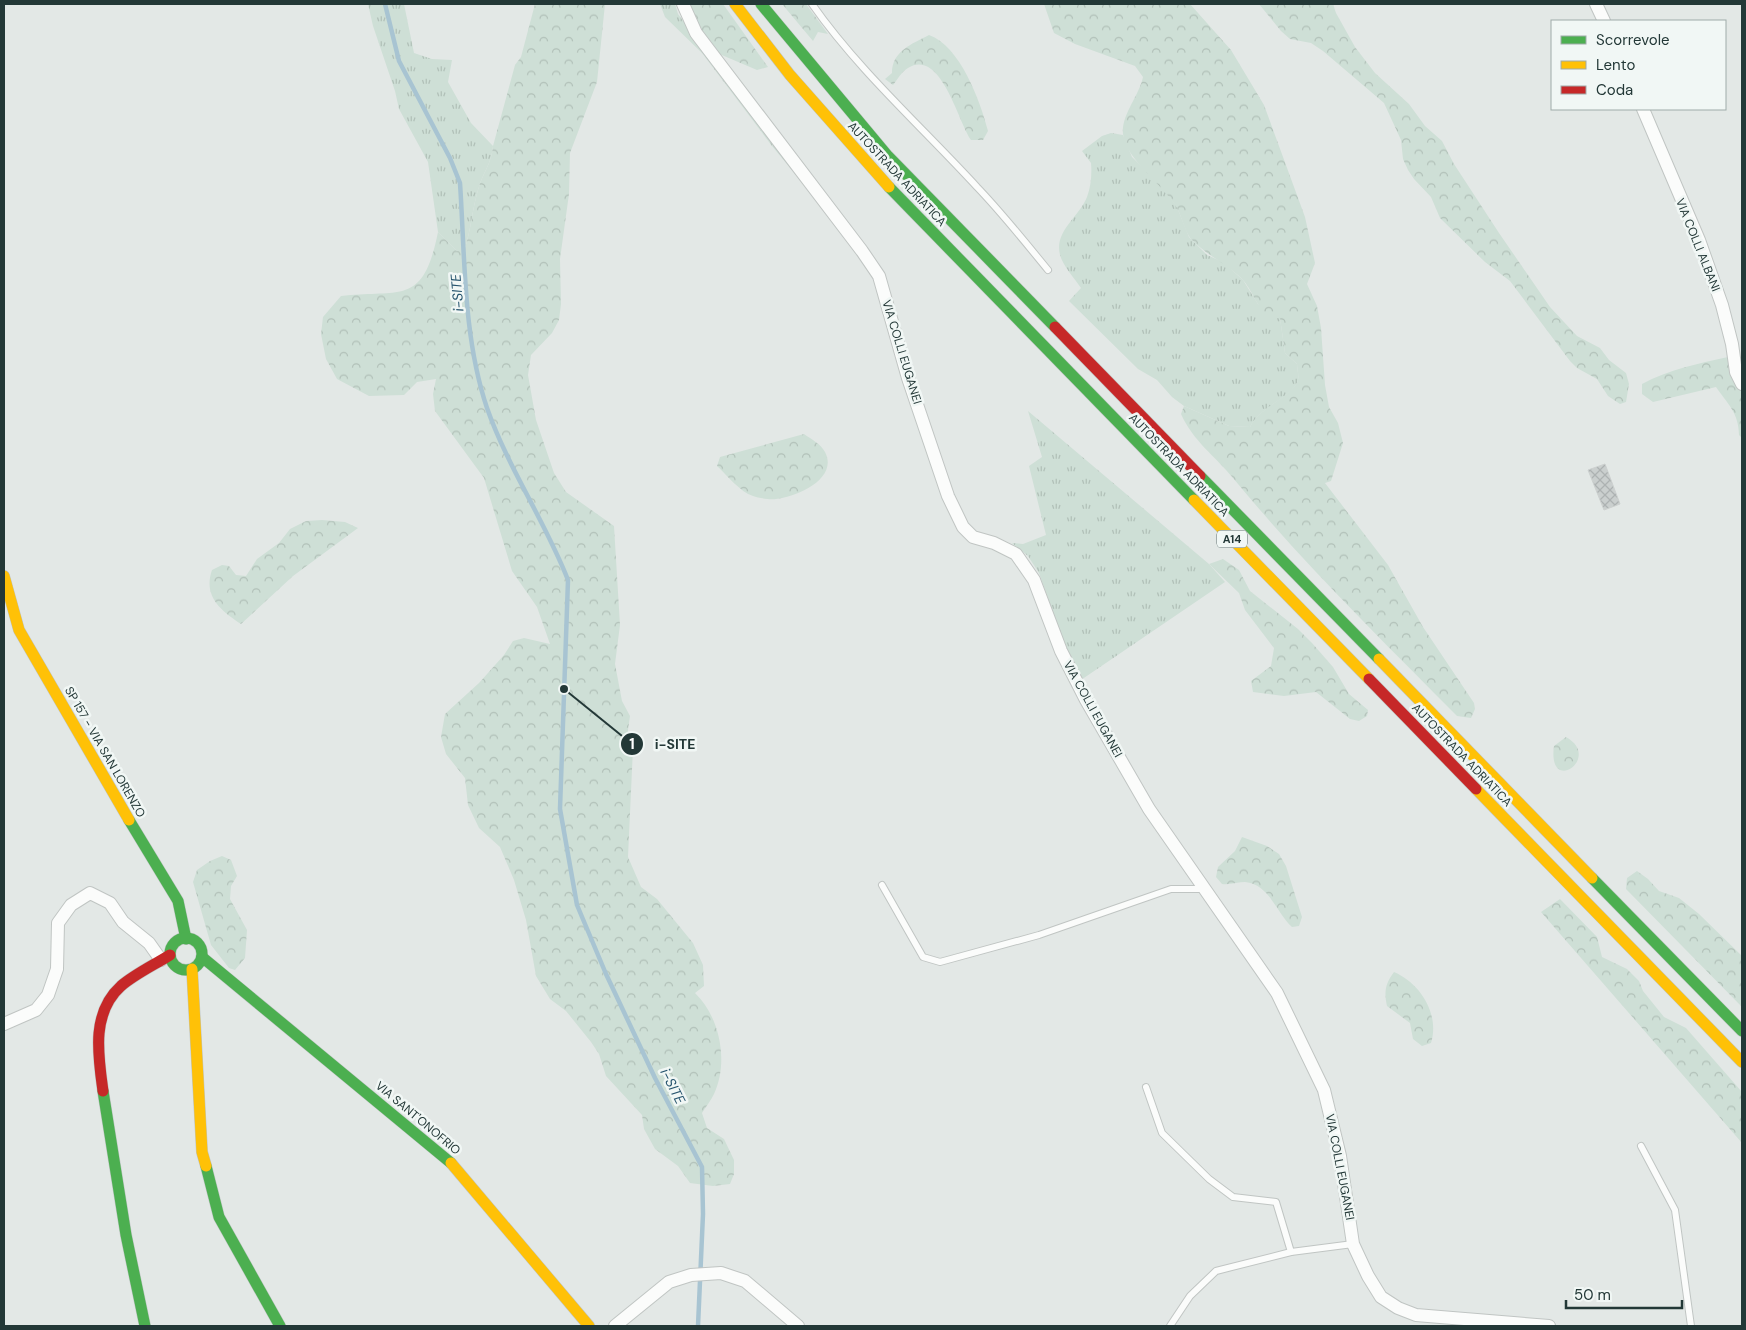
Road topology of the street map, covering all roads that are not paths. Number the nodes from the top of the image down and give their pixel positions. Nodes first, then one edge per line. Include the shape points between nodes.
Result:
1 (683, 4) edge
2 (735, 4) edge
3 (761, 4) edge
4 (812, 4) edge
5 (1596, 4) edge
6 (1604, 20) edge
7 (1643, 110) edge
8 (1048, 270) dead end
9 (1742, 384) edge
10 (4, 576) edge
11 (882, 885) dead end
12 (1206, 889) junction
13 (186, 938) junction
14 (166, 957) junction
15 (202, 957) junction
16 (192, 969) junction
17 (4, 1024) edge
18 (1742, 1032) edge
19 (1742, 1062) edge
20 (1146, 1087) dead end
21 (1641, 1146) dead end
22 (1354, 1244) junction
23 (1291, 1252) junction
24 (145, 1326) edge
25 (280, 1326) edge
26 (589, 1326) edge
27 (615, 1326) edge
28 (798, 1326) edge
29 (1170, 1326) edge
30 (1549, 1326) edge
31 (1691, 1326) edge

1 - 12 street, VIA COLLI EUGANEI via 696,33 879,276 948,496 963,527 973,537 1016,554 1034,580 1061,651 1086,700 1149,809
2 - 19 main road, AUTOSTRADA ADRIATICA / A14 via 790,74 876,173
3 - 18 main road, AUTOSTRADA ADRIATICA / A14 via 887,154
4 - 8 lane via 888,96 978,187
5 - 6 street
7 - 9 street, VIA COLLI ALBANI via 1712,277 1732,344 1736,372
10 - 13 main road, SP 157 - VIA SAN LORENZO via 20,630 89,754 178,901
11 - 12 lane via 923,957 940,962 1039,935 1171,889
12 - 22 street, VIA COLLI EUGANEI via 1277,993 1324,1090 1340,1156
13 - 14 main road via 173,946
13 - 15 main road via 196,942
14 - 16 main road via 177,968
14 - 17 street via 123,922 110,902 90,893 71,905 58,923 57,969 48,995 36,1010
14 - 24 main road via 121,986 105,1006 98,1034 107,1116
15 - 16 main road
15 - 26 main road, VIA SANT'ONOFRIO via 448,1159
16 - 25 main road via 202,1152 219,1217
20 - 23 lane via 1162,1133 1209,1179 1233,1198 1276,1202
21 - 31 lane via 1675,1210
22 - 23 lane
22 - 30 street, VIA COLLI EUGANEI via 1381,1297 1398,1308 1416,1315
23 - 29 lane via 1216,1271 1190,1296
27 - 28 street via 670,1282 691,1275 726,1275 745,1280

